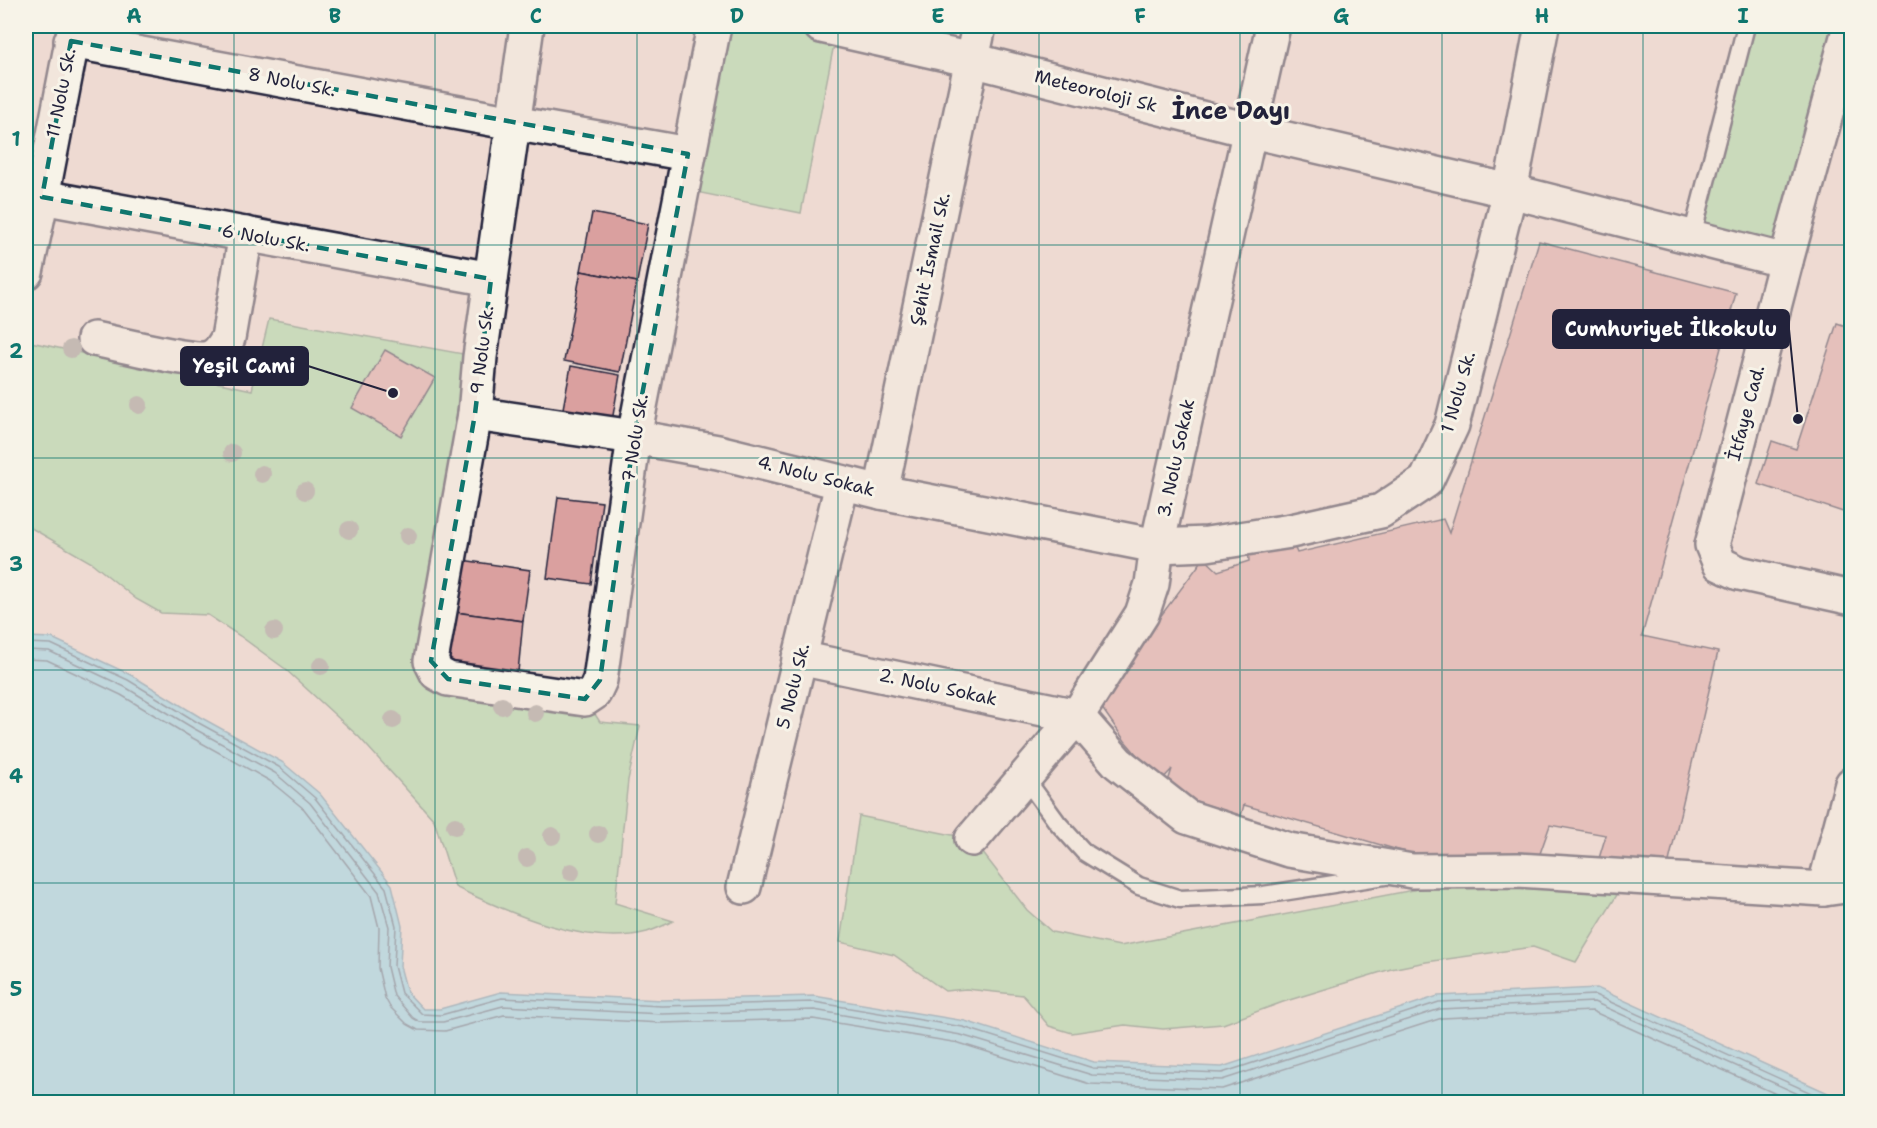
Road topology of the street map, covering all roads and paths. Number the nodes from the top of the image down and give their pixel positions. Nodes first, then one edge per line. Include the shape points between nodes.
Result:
1 (527, 26) edge
2 (714, 26) edge
3 (821, 26) edge
4 (979, 26) edge
5 (1273, 26) edge
6 (1542, 26) edge
7 (1746, 26) edge
8 (1850, 26) edge
9 (73, 33) edge
10 (972, 60) junction
11 (513, 123) junction
12 (1248, 130) junction
13 (688, 154) junction
14 (1510, 191) junction
15 (42, 196) junction
16 (246, 234) junction
17 (1692, 236) junction
18 (1786, 261) junction
19 (26, 272) edge
20 (491, 279) junction
21 (94, 339) dead end
22 (475, 414) junction
23 (634, 437) junction
24 (842, 484) junction
25 (881, 492) junction
26 (1157, 546) junction
27 (1851, 598) edge
28 (800, 658) junction
29 (437, 673) joint
30 (1077, 716) junction
31 (1025, 778) junction
32 (1851, 784) edge
33 (972, 838) dead end
34 (1412, 871) junction
35 (744, 887) dead end
36 (1838, 887) edge

1 - 11 street, 9 Nolu Sk.
2 - 13 street, 7 Nolu Sk.
3 - 10 street, Meteoroloji Sk
4 - 10 street, Şehit İsmail Sk.
5 - 12 street, 3. Nolu Sokak
6 - 14 street, 1 Nolu Sk.
7 - 17 lane
8 - 18 street, İtfaye Cad.
9 - 11 street, 8 Nolu Sk.
9 - 15 street, 11 Nolu Sk.
10 - 12 street, Meteoroloji Sk
10 - 25 street, Şehit İsmail Sk.
11 - 13 street, 8 Nolu Sk.
11 - 20 street, 9 Nolu Sk.
12 - 14 street, Meteoroloji Sk
12 - 26 street, 3. Nolu Sokak
13 - 23 street, 7 Nolu Sk.
14 - 17 street, Meteoroloji Sk
14 - 26 street, 1 Nolu Sk. via 1452,424 1426,481 1381,511 1291,531 1207,544
15 - 16 street, 6 Nolu Sk.
15 - 19 street, 11 Nolu Sk.
16 - 20 street, 6 Nolu Sk.
16 - 21 street via 228,338 220,352 208,359 186,358
17 - 18 street, Meteoroloji Sk
18 - 27 street, İtfaye Cad. via 1712,545 1720,564 1739,573
20 - 22 street, 9 Nolu Sk.
22 - 23 street, 4. Nolu Sokak
22 - 29 street, 9 Nolu Sk. via 431,661
23 - 24 street, 4. Nolu Sokak via 718,452
23 - 29 street, 7 Nolu Sk. via 600,681 594,693 585,699 568,697 448,679
24 - 25 street, 4. Nolu Sokak
24 - 28 street, 5 Nolu Sk.
25 - 26 street, 4. Nolu Sokak
26 - 30 street, 3. Nolu Sokak via 1152,584 1142,614
28 - 30 street, 2. Nolu Sokak
28 - 35 street, 5 Nolu Sk.
30 - 31 street, 3. Nolu Sokak
30 - 34 street via 1118,763 1187,817 1289,850
31 - 33 street, 3. Nolu Sokak
31 - 34 lane via 1084,852 1139,886 1180,899 1263,895
32 - 36 street
34 - 36 street via 1518,870

